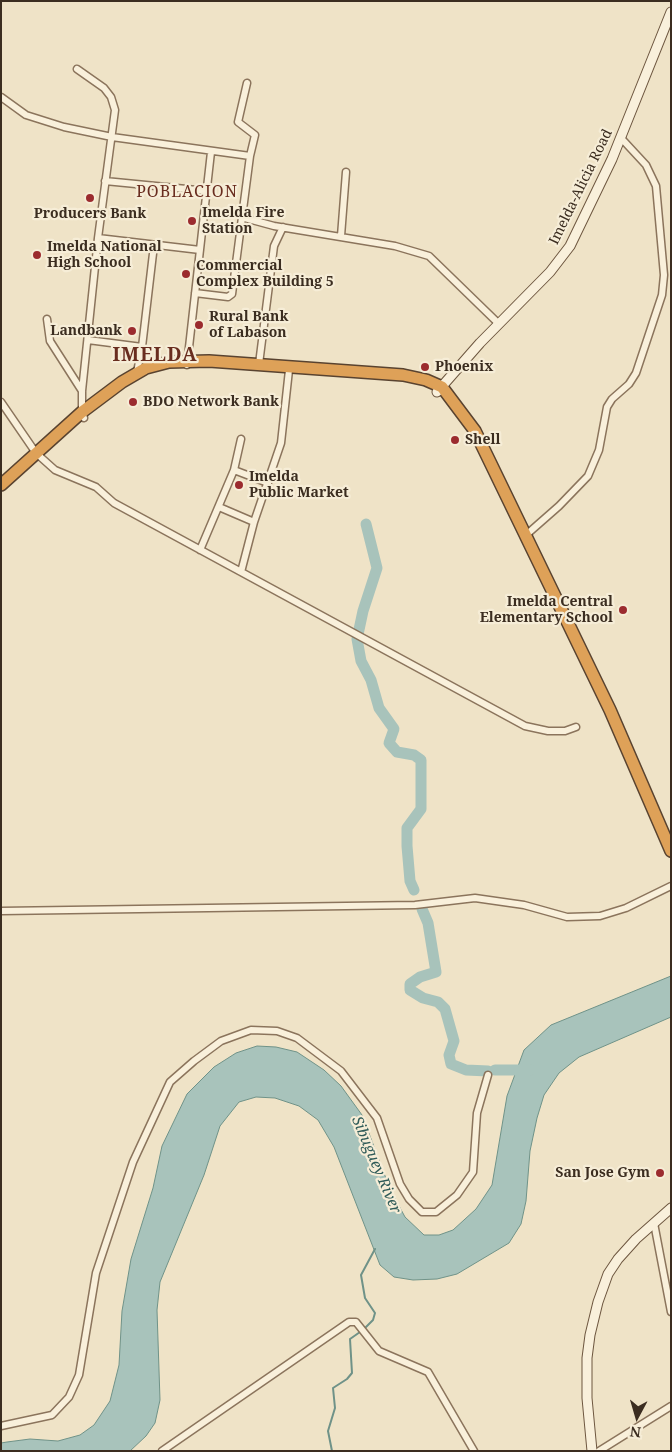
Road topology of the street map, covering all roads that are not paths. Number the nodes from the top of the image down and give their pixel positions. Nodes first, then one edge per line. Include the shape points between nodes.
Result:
1 (671, 12) edge
2 (77, 69) dead end
3 (247, 83) dead end
4 (1, 97) edge
5 (112, 137) junction
6 (621, 138) junction
7 (211, 152) junction
8 (250, 156) junction
9 (346, 172) dead end
10 (105, 180) junction
11 (207, 191) junction
12 (241, 217) junction
13 (283, 227) junction
14 (341, 236) junction
15 (98, 238) junction
16 (154, 245) junction
17 (200, 250) junction
18 (195, 293) junction
19 (46, 319) dead end
20 (499, 324) junction
21 (88, 340) junction
22 (142, 347) junction
23 (187, 363) junction
24 (260, 364) junction
25 (289, 370) junction
26 (137, 372) junction
27 (440, 389) junction
28 (82, 391) junction
29 (1, 402) edge
30 (83, 415) junction
31 (241, 439) dead end
32 (38, 455) junction
33 (234, 470) junction
34 (268, 483) junction
35 (1, 484) edge
36 (1, 492) edge
37 (219, 507) junction
38 (254, 522) junction
39 (526, 535) junction
40 (200, 550) junction
41 (241, 572) junction
42 (576, 727) dead end
43 (671, 851) edge
44 (671, 886) edge
45 (1, 911) edge
46 (488, 1075) dead end
47 (671, 1208) edge
48 (654, 1222) junction
49 (668, 1282) edge
50 (671, 1312) edge
51 (671, 1406) edge
52 (1, 1426) edge
53 (162, 1451) edge
54 (474, 1451) edge
55 (592, 1451) edge
56 (599, 1451) edge

1 - 6 main road, Imelda-Alicia Road
2 - 5 street via 111,96 115,110
3 - 8 street via 238,122 255,135
4 - 5 street via 26,115 45,122
5 - 7 street
5 - 10 street
6 - 20 main road, Imelda-Alicia Road via 570,246 550,272
6 - 39 street via 646,165 656,186 664,275 662,295 636,374 607,408 599,450 588,476
7 - 8 street
7 - 11 street
8 - 12 street
9 - 14 street
10 - 11 street
10 - 15 street
11 - 17 street
12 - 13 street
12 - 18 street via 232,294 228,297
13 - 14 street
13 - 24 street via 274,246
14 - 20 street via 429,256
15 - 16 street
15 - 21 street
16 - 17 street
16 - 22 street
17 - 18 street
18 - 23 street
19 - 28 street via 50,341
20 - 27 main road, Imelda-Alicia Road
21 - 22 street
21 - 28 street
22 - 26 street
23 - 24 highway
23 - 25 highway
23 - 26 highway via 169,362
23 - 30 highway via 130,383
24 - 27 highway via 403,375 426,380
25 - 27 highway via 405,380
25 - 34 street via 281,443
26 - 30 highway
27 - 39 highway via 455,402 475,431
28 - 30 street
29 - 32 street
30 - 32 highway
31 - 33 street
32 - 35 highway
32 - 36 highway
32 - 40 street via 55,470 96,487 114,503
33 - 34 street
33 - 37 street
34 - 38 street
37 - 38 street
37 - 40 street
38 - 41 street
39 - 43 highway via 610,710
40 - 41 street
41 - 42 street via 525,726 548,732
44 - 45 street via 626,908 600,916 567,917 524,905 475,898 415,905
46 - 52 street via 477,1113 473,1172 457,1195 436,1212 422,1212 400,1184 377,1118 341,1071 297,1038 276,1031 250,1030 221,1041 194,1060 170,1082 134,1162 96,1273 79,1375 69,1397 52,1415
47 - 48 main road
48 - 49 street
48 - 55 main road via 612,1268 598,1302 587,1358
49 - 50 street
51 - 56 street
53 - 54 street via 349,1322 356,1322 379,1351 428,1372

